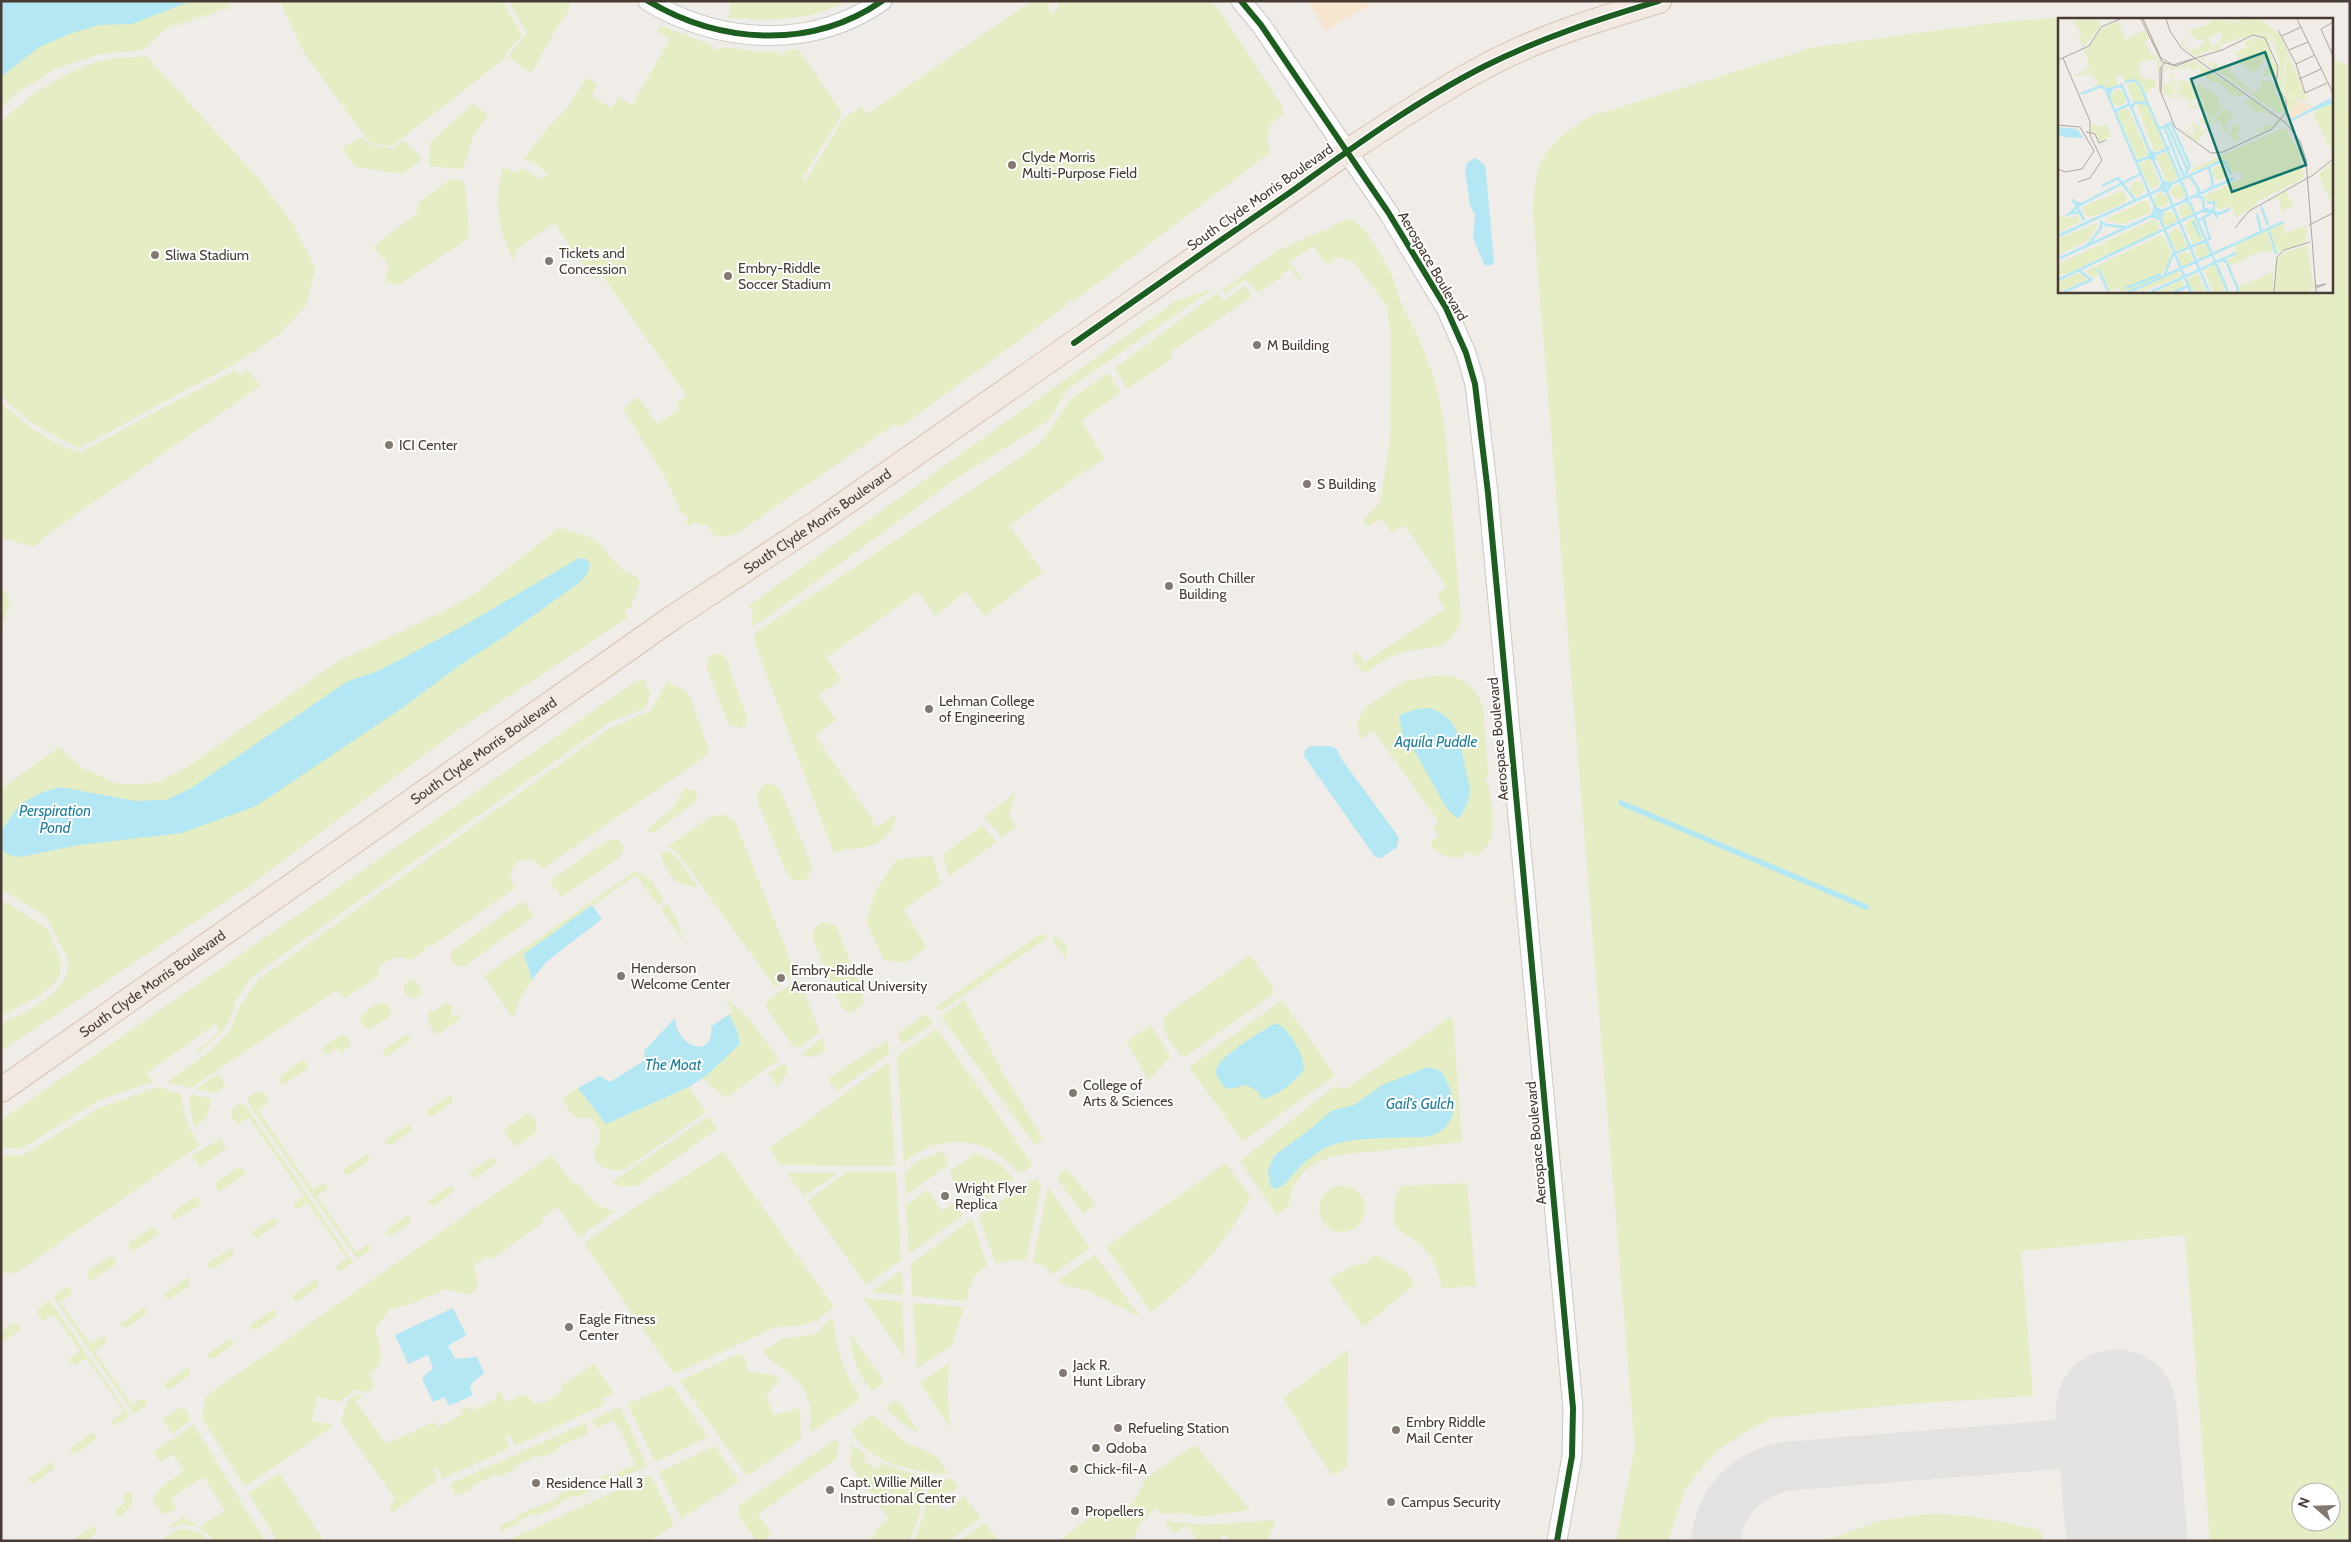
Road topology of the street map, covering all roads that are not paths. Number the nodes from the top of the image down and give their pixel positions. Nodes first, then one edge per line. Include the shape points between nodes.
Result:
1 (648, 1) edge
2 (882, 1) edge
3 (1242, 1) edge
4 (1659, 1) edge
5 (1346, 153) junction
6 (1, 1090) edge
7 (1557, 1541) edge

1 - 2 street via 728,33 780,37 806,34 844,21
3 - 5 street, Aerospace Boulevard
4 - 5 main road, South Clyde Morris Boulevard via 1545,39 1485,66
5 - 6 main road, South Clyde Morris Boulevard via 818,522 675,616
5 - 7 street, Aerospace Boulevard via 1388,212 1446,308 1466,353 1475,384 1489,503 1573,1408 1572,1456

